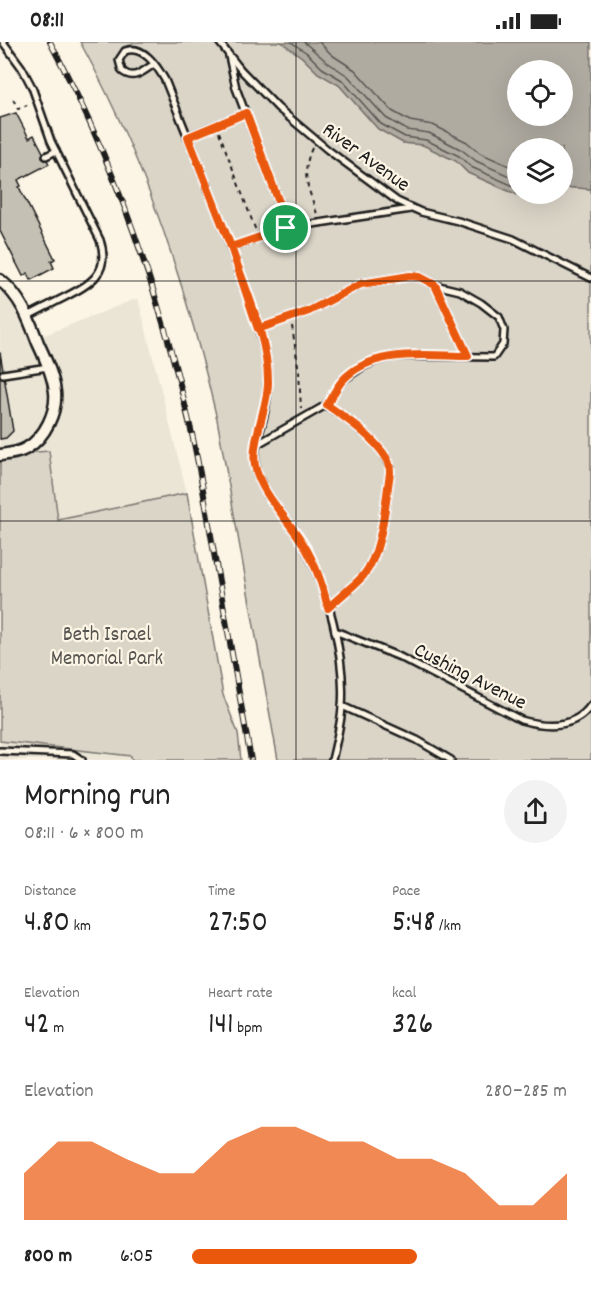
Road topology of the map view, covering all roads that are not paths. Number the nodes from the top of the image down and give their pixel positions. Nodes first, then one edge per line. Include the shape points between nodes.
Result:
1 (3, 42) edge
2 (219, 42) edge
3 (229, 56) junction
4 (154, 64) junction
5 (246, 113) junction
6 (188, 137) junction
7 (56, 151) junction
8 (45, 156) dead end
9 (412, 209) junction
10 (286, 228) junction
11 (231, 247) junction
12 (591, 278) edge
13 (0, 280) edge
14 (435, 285) junction
15 (28, 316) junction
16 (258, 329) junction
17 (468, 356) junction
18 (48, 367) junction
19 (3, 374) dead end
20 (327, 405) junction
21 (256, 445) junction
22 (0, 455) edge
23 (328, 608) junction
24 (335, 630) junction
25 (591, 705) edge
26 (342, 706) junction
27 (0, 751) edge
28 (82, 760) edge
29 (332, 760) edge
30 (451, 760) edge

1 - 7 lane via 32,87
2 - 3 lane, River Avenue
3 - 5 lane via 233,80
3 - 9 lane, River Avenue via 270,100 317,141 390,197
4 - 4 lane via 133,49 125,51 119,60 122,71 131,76
4 - 6 lane via 165,80
5 - 6 lane
5 - 10 lane
6 - 11 lane
7 - 8 lane
7 - 15 lane via 100,240 103,259 99,273 90,283
9 - 10 lane
9 - 12 lane, River Avenue via 513,239
10 - 11 lane
11 - 16 lane
13 - 15 street
14 - 16 lane via 415,276 361,284 309,311
14 - 17 lane
14 - 17 lane via 460,291 499,317 504,330 503,345 494,357
15 - 18 street
16 - 21 lane via 268,384
17 - 20 lane via 396,356 376,361 343,380
18 - 19 lane
18 - 22 street via 55,397 43,433 16,453
20 - 21 lane
20 - 23 lane via 378,447 389,461 390,473 377,548 370,564
21 - 23 lane via 258,475 309,554
23 - 24 lane
24 - 25 lane, Cushing Avenue via 400,657 521,720 560,725 574,721
24 - 26 lane
26 - 29 lane
26 - 30 lane
27 - 28 lane via 73,754

